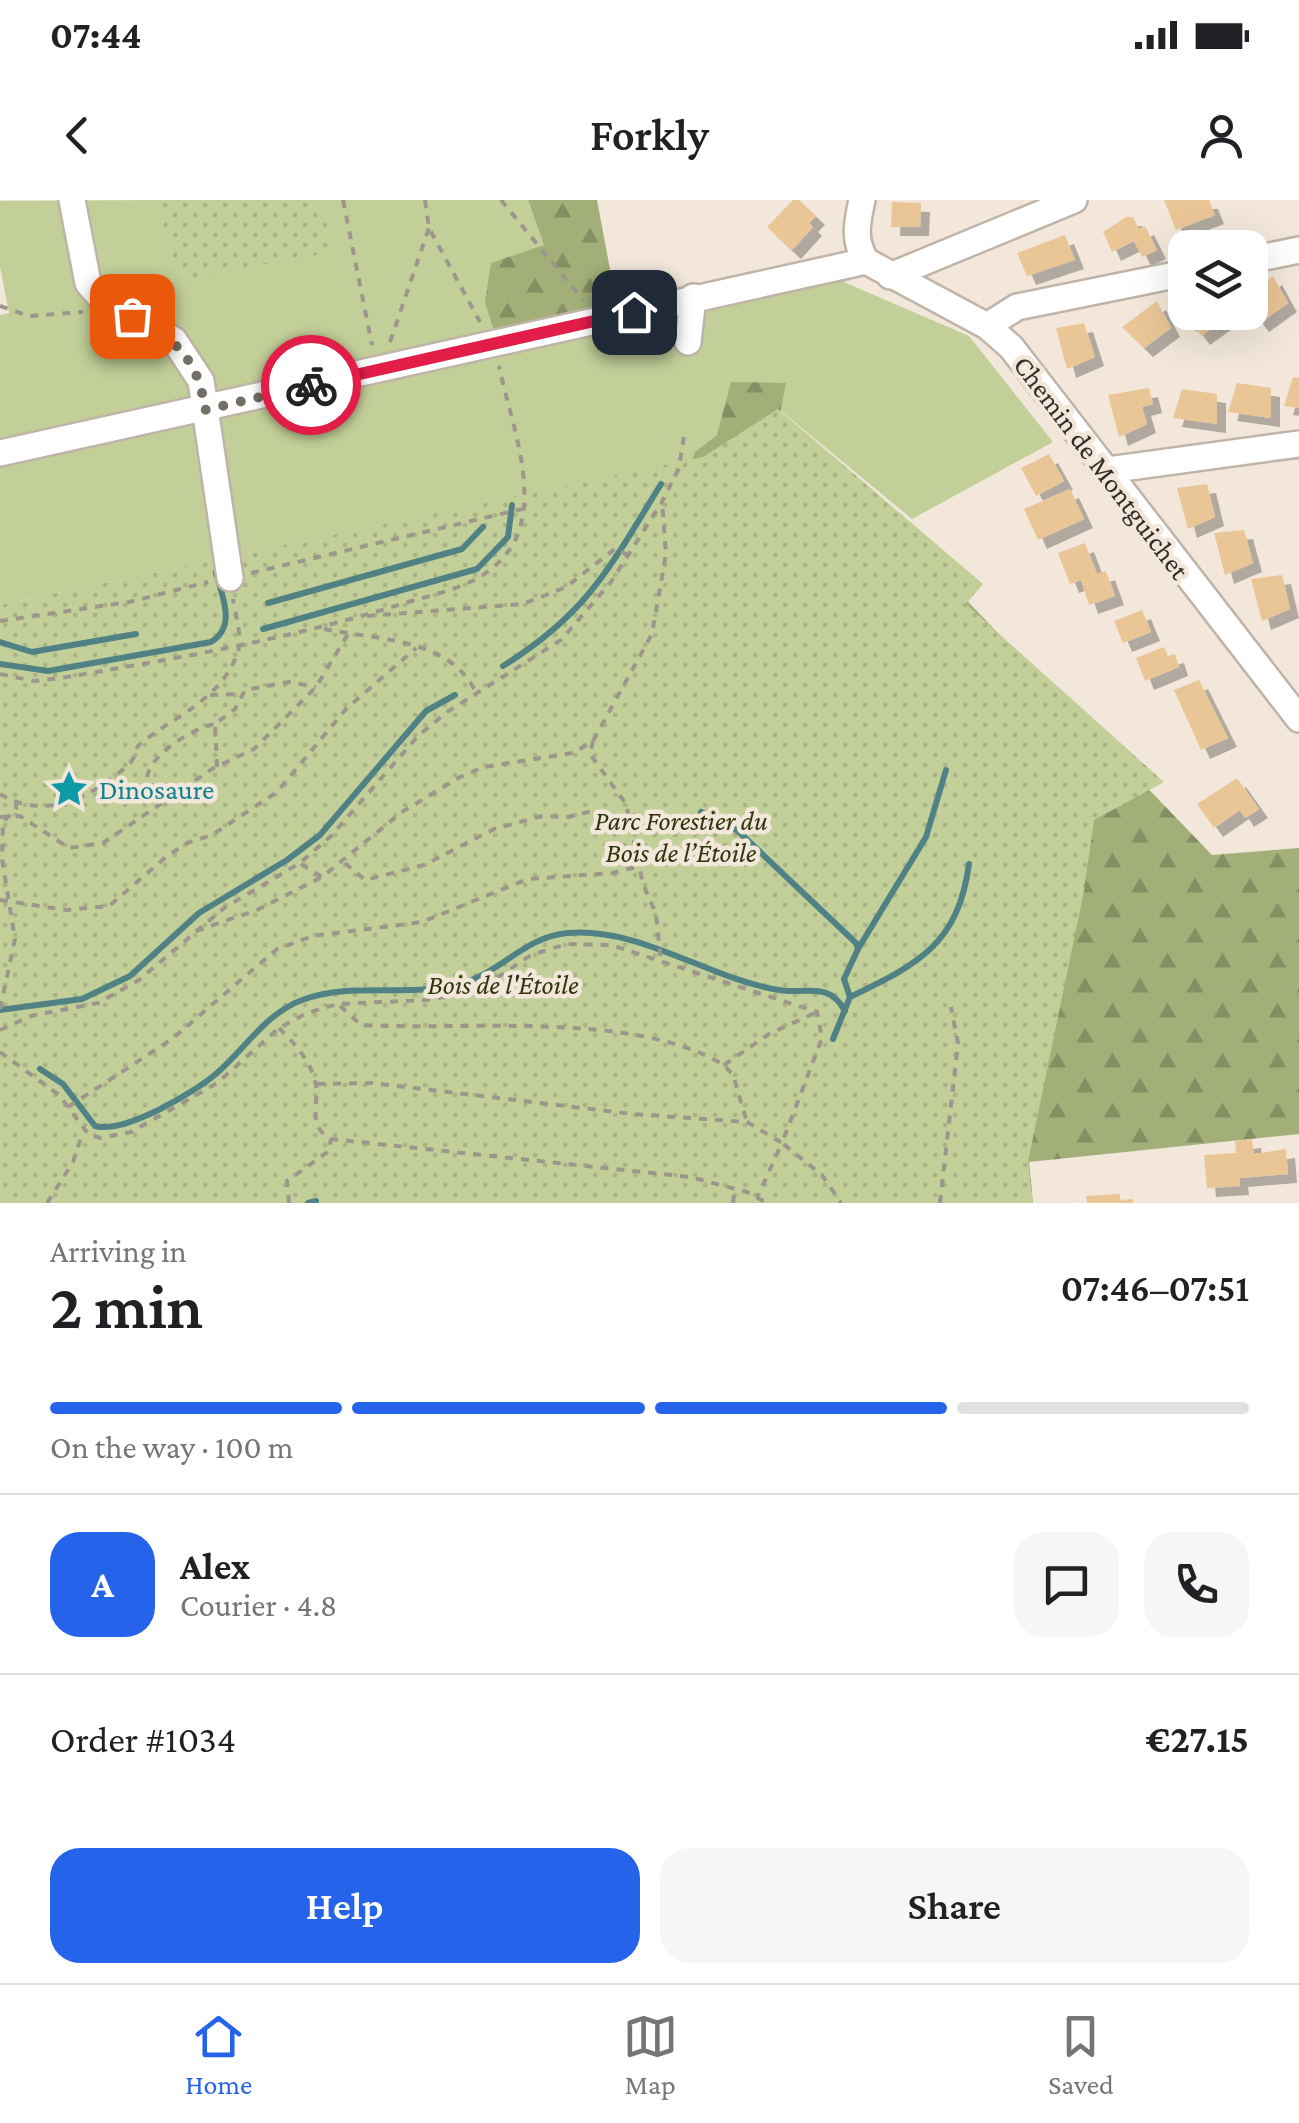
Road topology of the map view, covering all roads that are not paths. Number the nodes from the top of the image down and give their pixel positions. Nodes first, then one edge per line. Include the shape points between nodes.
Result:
1 (72, 200) edge
2 (862, 200) edge
3 (1074, 200) edge
4 (1299, 250) edge
5 (1268, 256) edge
6 (866, 261) junction
7 (890, 276) junction
8 (1168, 276) edge
9 (693, 298) junction
10 (987, 326) junction
11 (688, 342) dead end
12 (205, 410) junction
13 (1299, 444) edge
14 (0, 453) edge
15 (1108, 470) junction
16 (230, 578) road end
17 (1299, 719) edge

1 - 12 street via 88,283 184,351 201,381
2 - 6 street via 856,230
3 - 7 street
4 - 5 street
6 - 7 street, Chemin de Montguichet
6 - 9 street
7 - 10 street, Chemin de Montguichet
8 - 10 street via 1017,307
9 - 11 street
9 - 12 street
10 - 15 street, Chemin de Montguichet
12 - 14 street
12 - 16 street
13 - 15 street
15 - 17 street, Chemin de Montguichet

